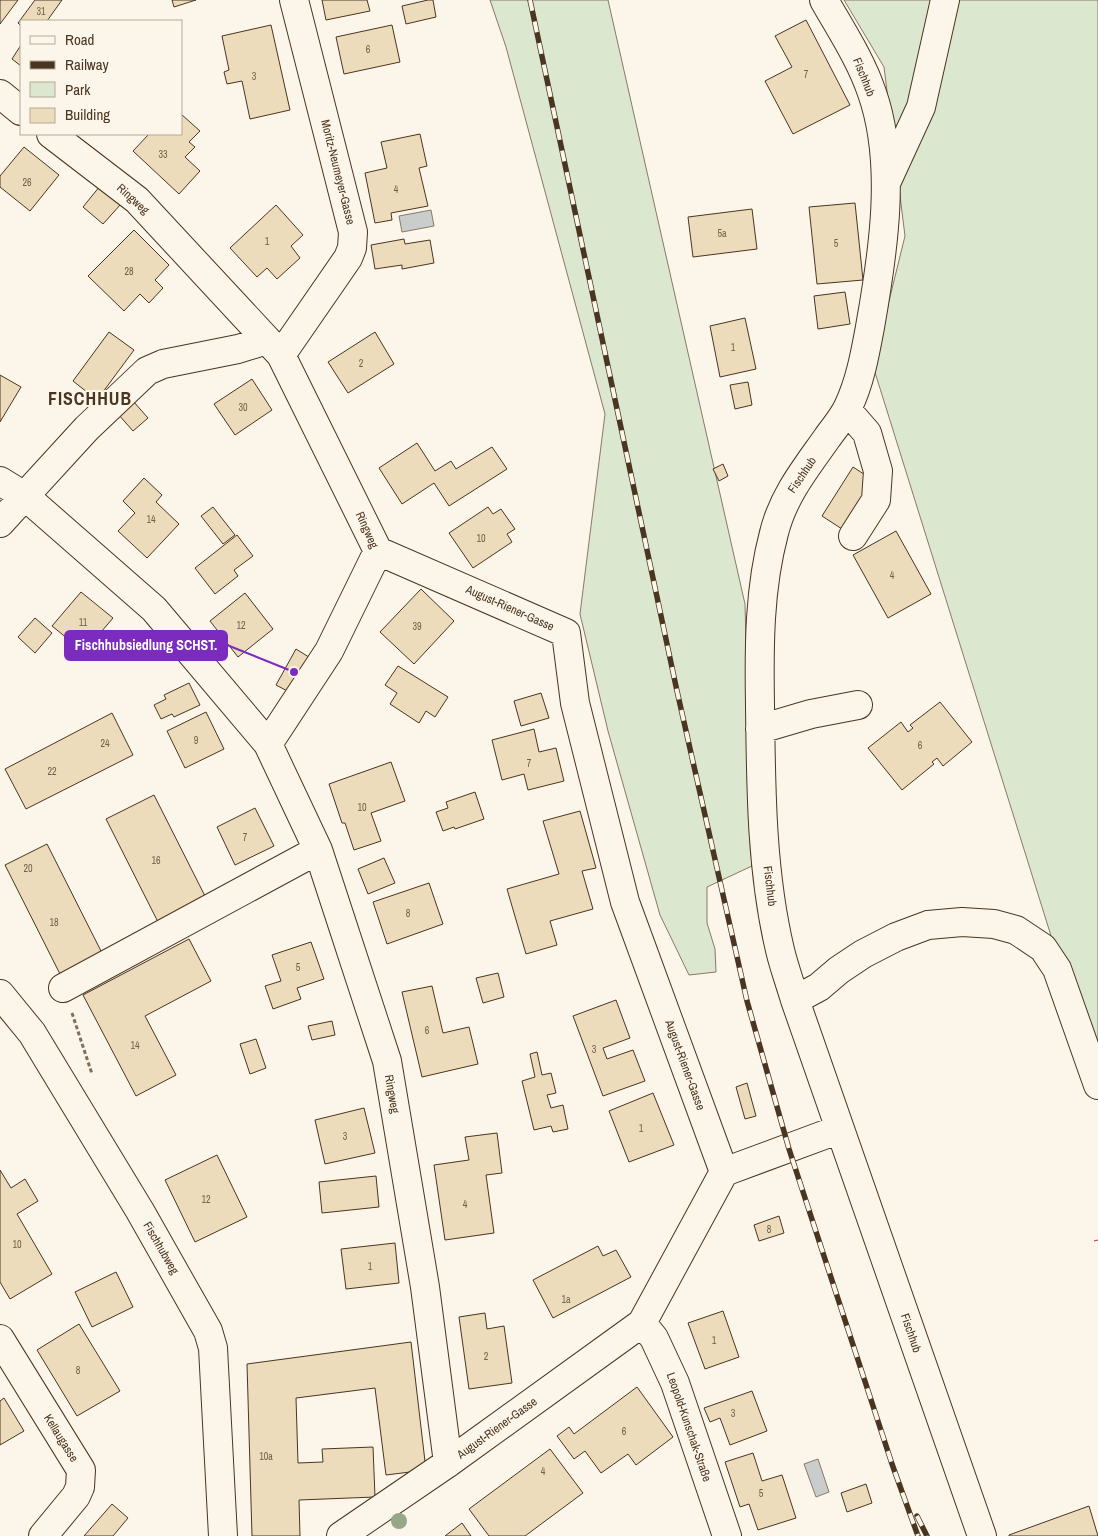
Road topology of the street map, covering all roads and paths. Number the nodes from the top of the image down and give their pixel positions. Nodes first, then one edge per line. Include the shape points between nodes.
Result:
1 (294, 0) edge
2 (824, 0) edge
3 (945, 0) edge
4 (0, 94) edge
5 (20, 110) edge
6 (52, 135) edge
7 (885, 186) junction
8 (274, 348) junction
9 (847, 410) junction
10 (0, 480) edge
11 (26, 497) junction
12 (0, 523) edge
13 (853, 536) dead end
14 (378, 550) junction
15 (858, 705) dead end
16 (760, 728) junction
17 (268, 744) junction
18 (318, 850) junction
19 (63, 988) dead end
20 (0, 994) edge
21 (795, 1000) junction
22 (1098, 1085) edge
23 (840, 1129) junction
24 (724, 1172) junction
25 (642, 1323) junction
26 (0, 1339) edge
27 (448, 1463) junction
28 (43, 1536) edge
29 (223, 1536) edge
30 (341, 1536) edge
31 (727, 1536) edge
32 (982, 1536) edge

1 - 8 street, Moritz-Neumeyer-Gasse via 354,232 348,258
2 - 7 street, Fischhub via 856,54 872,94 880,126
3 - 7 street via 921,107
4 - 5 street
6 - 8 street, Ringweg via 137,200
7 - 9 street, Fischhub via 876,291 863,361
8 - 11 street via 238,349 163,364 148,371 87,428
8 - 14 street, Ringweg
9 - 13 street via 867,432 878,471 876,500
9 - 16 street, Fischhub via 790,490 774,532 764,582 759,639
10 - 11 street, Ringweg
11 - 12 street
11 - 17 street, Ringweg via 154,609
14 - 17 street, Ringweg via 329,651
14 - 24 street, August-Riener-Gasse via 566,633 575,703 625,902
15 - 16 street
16 - 21 street, Fischhub via 763,829 771,900 780,949
17 - 18 street, Ringweg
18 - 19 street
18 - 27 street, Ringweg via 387,1062 425,1287
20 - 29 street, Fischhubweg via 32,1033 208,1331 213,1348
21 - 22 street via 819,987 863,954 928,925 962,922 994,924 1016,930 1043,948 1057,968
21 - 23 street, Fischhub
23 - 24 street
23 - 32 street, Fischhub
24 - 25 street, August-Riener-Gasse
25 - 27 street, August-Riener-Gasse
25 - 31 street, Leopold-Kunschak-Straße via 654,1338 672,1375
26 - 28 street, Kellaugasse via 80,1470 80,1487 76,1496
27 - 30 street, August-Riener-Gasse

